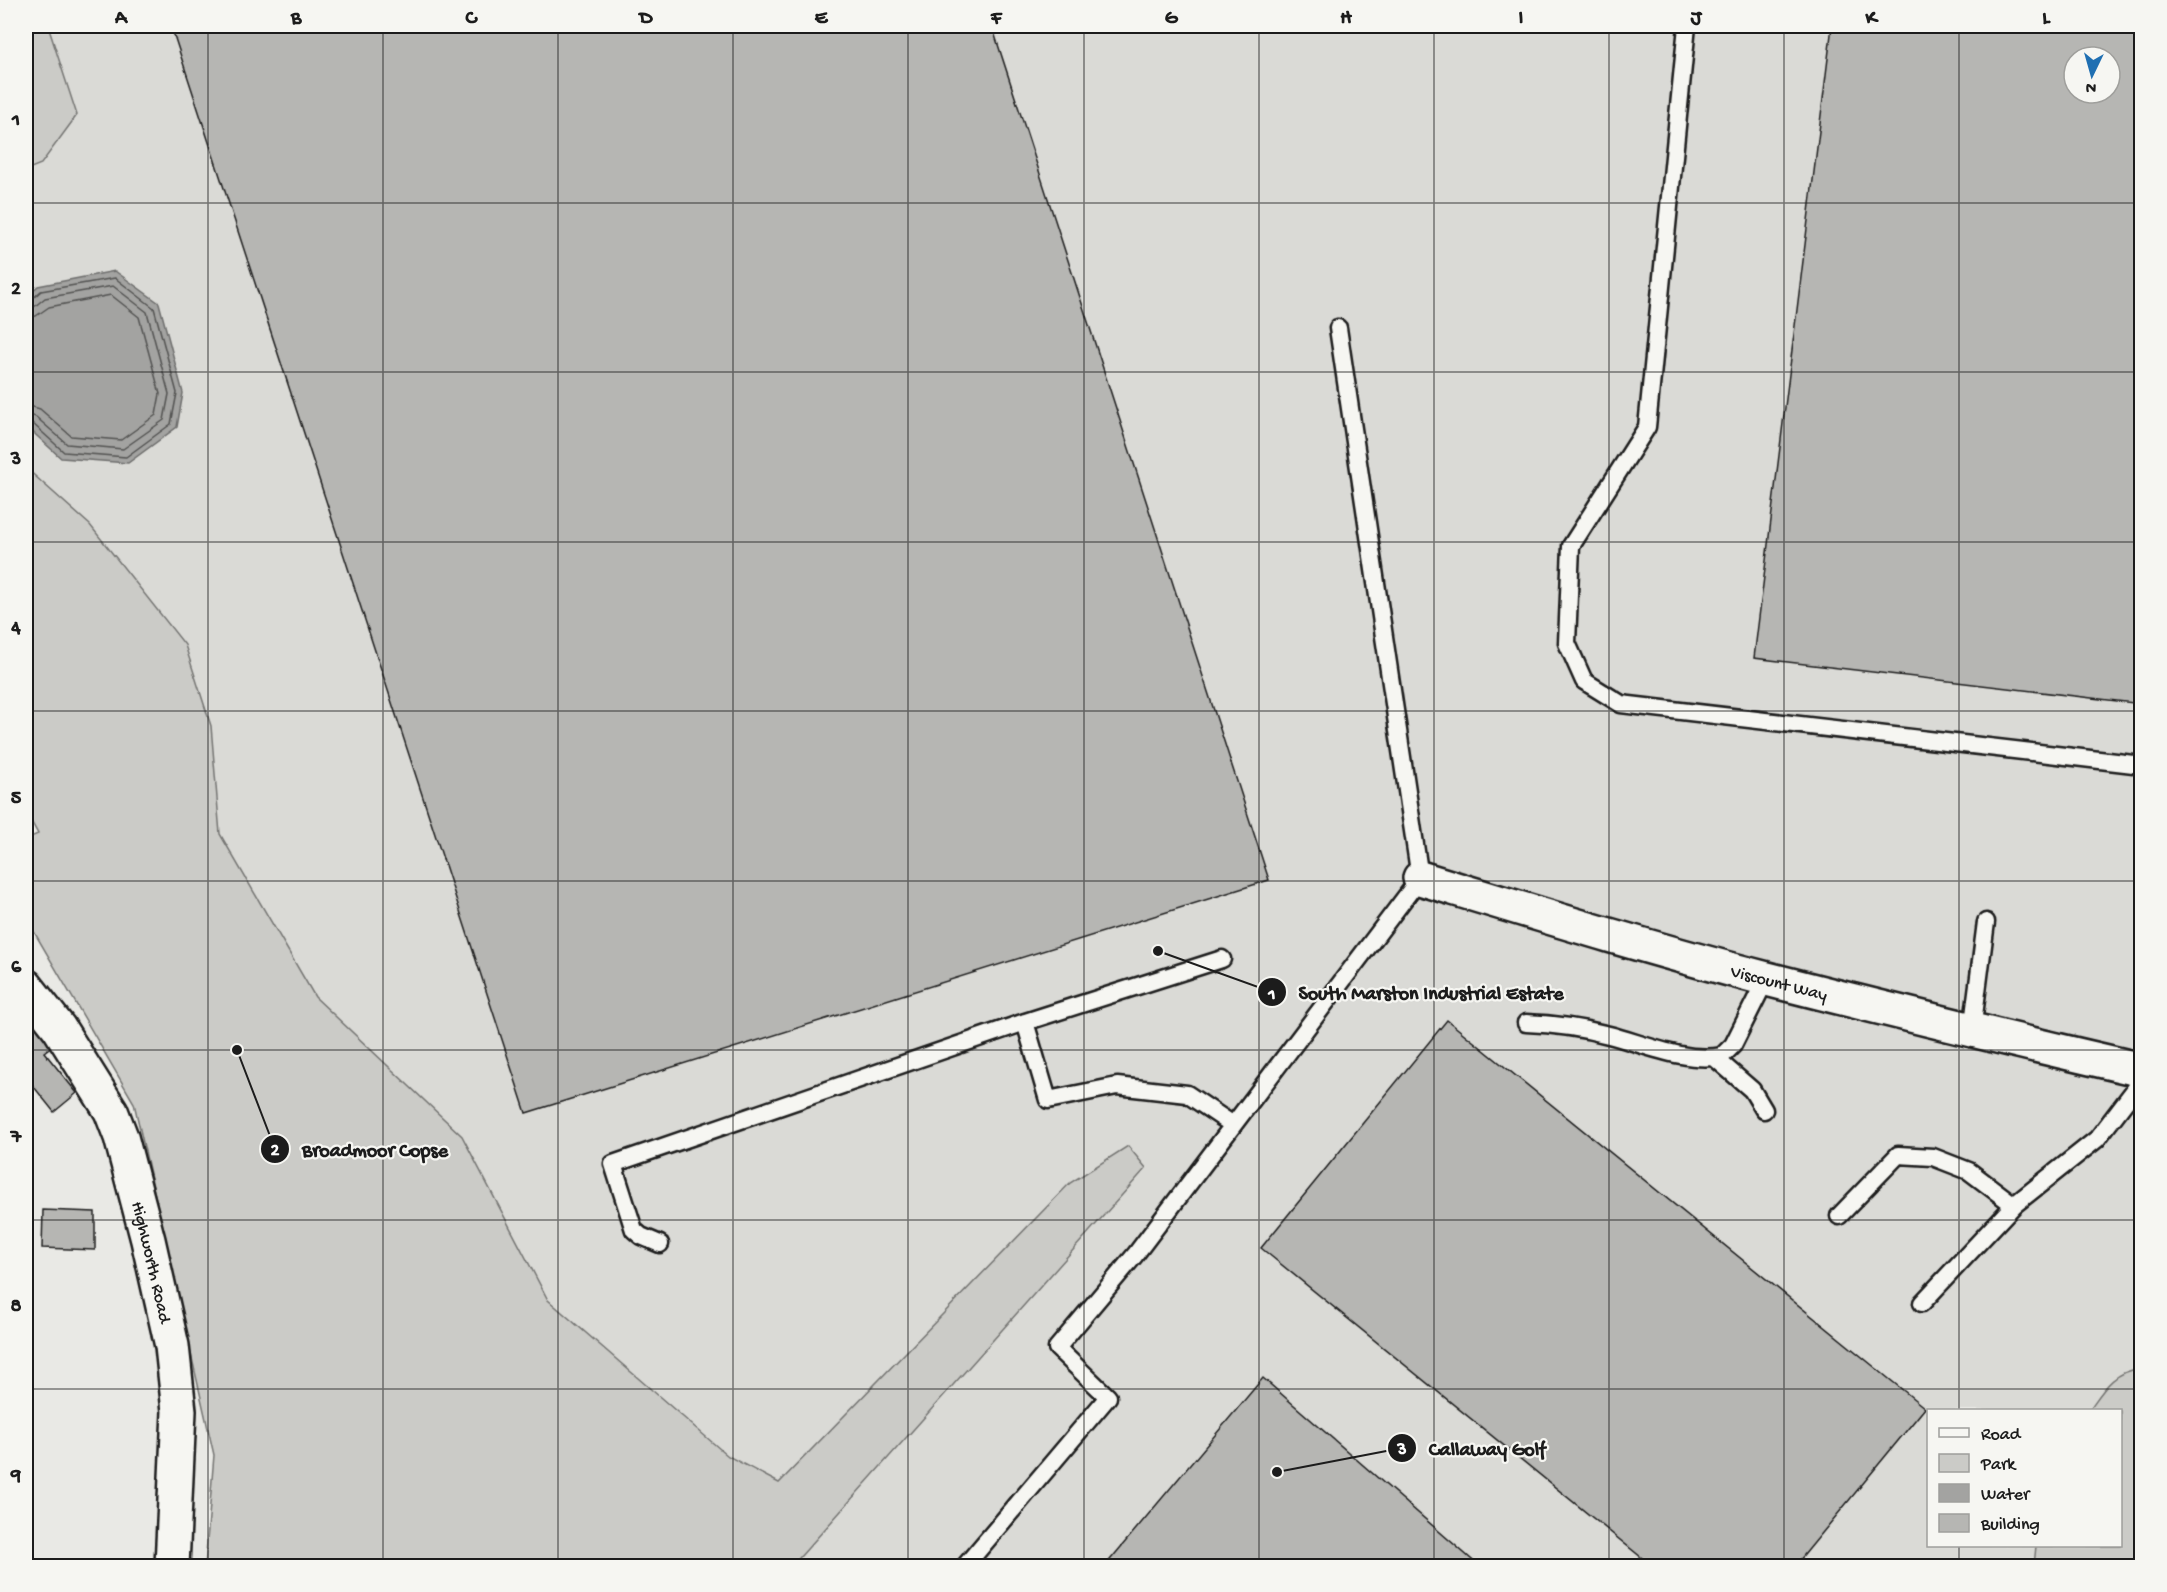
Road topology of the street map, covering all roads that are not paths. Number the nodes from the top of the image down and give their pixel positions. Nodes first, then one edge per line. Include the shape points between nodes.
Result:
1 (1687, 26) edge
2 (1338, 328) dead end
3 (2142, 765) edge
4 (1420, 878) junction
5 (1986, 922) dead end
6 (1222, 959) dead end
7 (1766, 979) junction
8 (26, 986) edge
9 (1025, 1022) junction
10 (1526, 1023) dead end
11 (1972, 1031) junction
12 (1715, 1058) junction
13 (2142, 1070) edge
14 (2142, 1080) edge
15 (1764, 1110) dead end
16 (1233, 1125) junction
17 (2014, 1205) junction
18 (1839, 1216) dead end
19 (660, 1244) dead end
20 (1922, 1303) dead end
21 (172, 1566) edge
22 (965, 1566) edge

1 - 3 lane via 1647,427 1571,546 1567,643 1584,681 1621,704
2 - 4 lane
4 - 7 street, Viscount Way
4 - 16 lane
5 - 11 lane
6 - 9 lane
7 - 11 street, Viscount Way
7 - 12 lane via 1733,1046
8 - 21 street, Highworth Road via 59,1028 111,1111 148,1240 172,1346 179,1412
9 - 16 lane via 1048,1100 1117,1086 1187,1094
9 - 19 lane via 613,1164 634,1230
10 - 12 lane via 1607,1034 1667,1051
11 - 13 street, Viscount Way
12 - 15 lane via 1752,1090
14 - 17 lane via 2097,1139
16 - 22 lane via 1135,1255 1057,1348 1108,1397
17 - 18 lane via 1969,1171 1933,1157 1898,1155
17 - 20 lane

